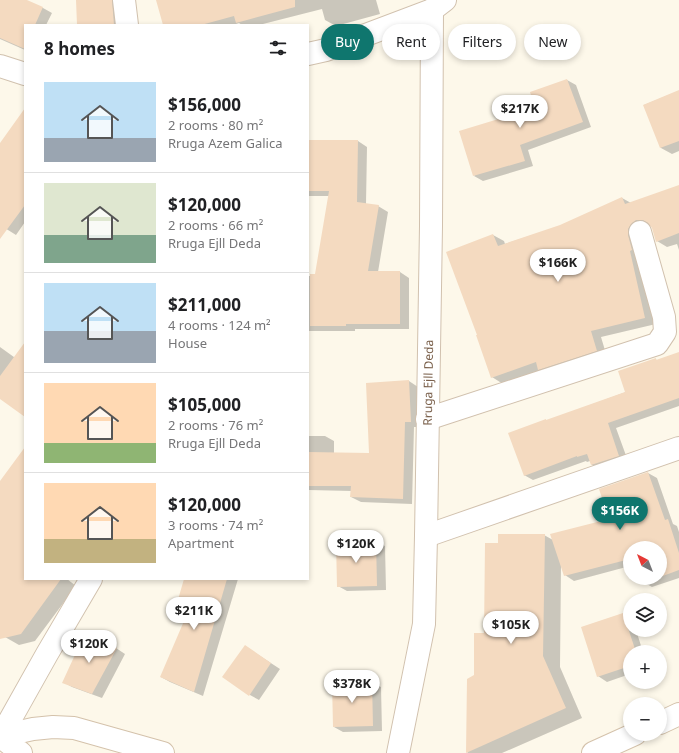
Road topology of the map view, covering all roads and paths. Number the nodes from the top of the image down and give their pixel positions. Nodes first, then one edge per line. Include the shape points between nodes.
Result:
1 (124, 0) edge
2 (438, 5) edge
3 (127, 24) edge
4 (309, 54) edge
5 (0, 66) edge
6 (24, 74) edge
7 (640, 232) dead end
8 (427, 419) junction
9 (679, 448) edge
10 (426, 536) junction
11 (90, 580) edge
12 (679, 714) edge
13 (667, 719) edge
14 (1, 736) edge
15 (623, 739) edge
16 (21, 753) edge
17 (163, 753) edge
18 (398, 753) edge
19 (593, 753) edge

1 - 3 street
2 - 4 street via 326,50
2 - 8 street, Rruga Ejll Deda
5 - 6 street
7 - 8 street via 664,317 665,332 657,344
8 - 10 street, Rruga Ejll Deda
9 - 10 street
10 - 18 street, Rruga Ejll Deda via 424,624
11 - 14 street
12 - 13 street
14 - 16 street
14 - 17 street via 33,729 74,728
15 - 19 street

